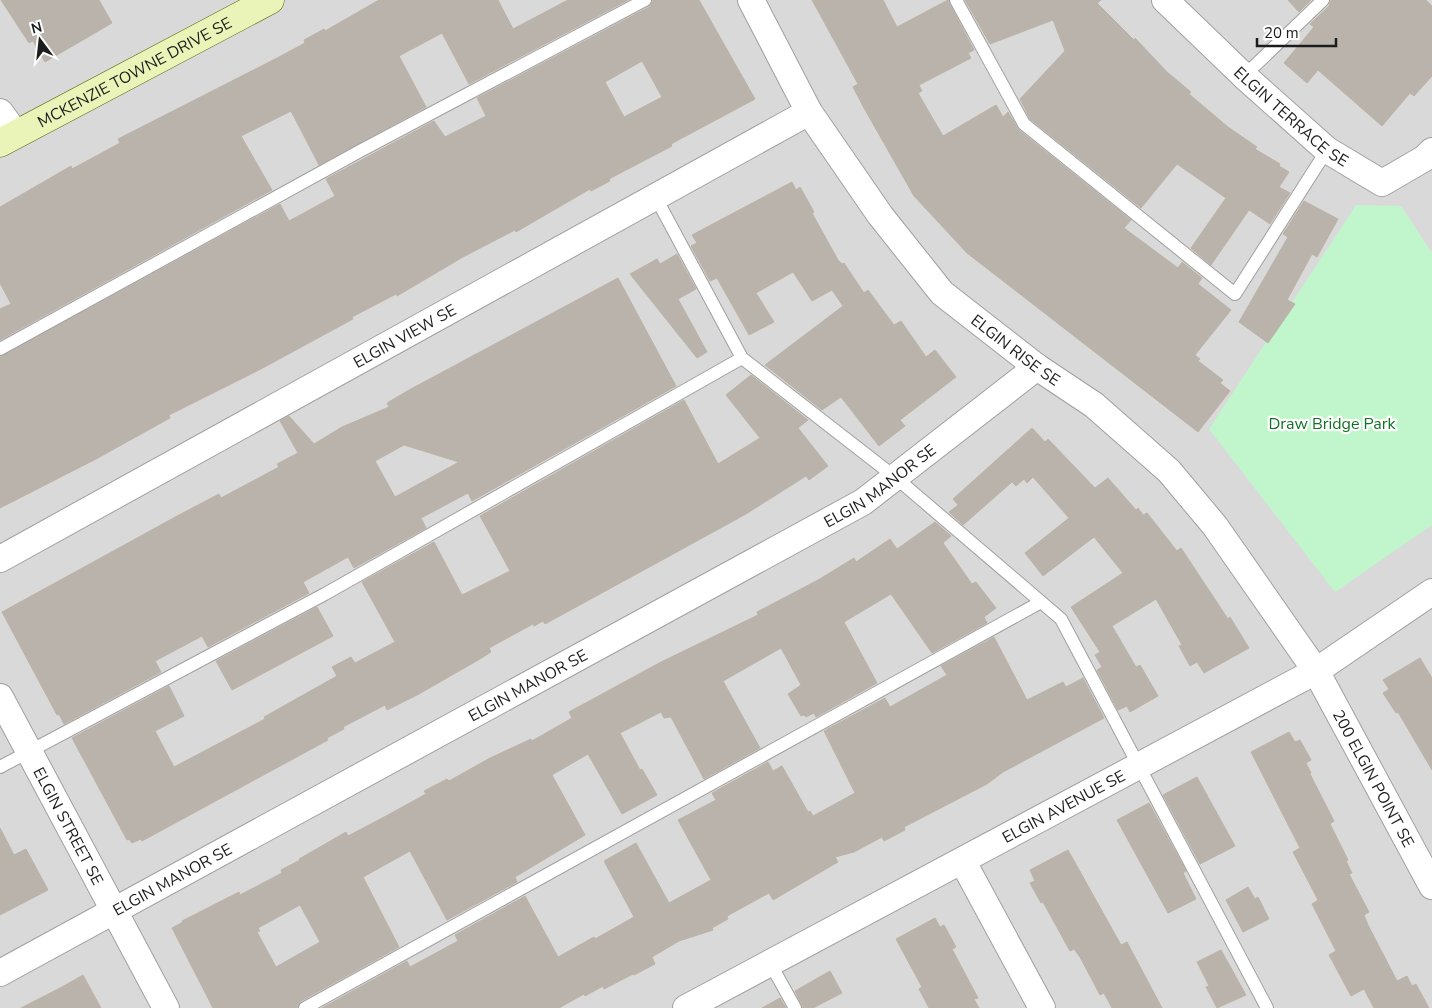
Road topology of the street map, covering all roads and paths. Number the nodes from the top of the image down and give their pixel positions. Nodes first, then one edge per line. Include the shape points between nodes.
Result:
1 (270, 0) edge
2 (645, 0) edge
3 (751, 0) edge
4 (956, 0) edge
5 (1165, 0) edge
6 (1323, 0) edge
7 (1244, 76) junction
8 (0, 112) edge
9 (809, 112) junction
10 (8, 138) edge
11 (1328, 150) junction
12 (1430, 159) edge
13 (655, 196) junction
14 (0, 349) edge
15 (742, 358) junction
16 (1037, 367) junction
17 (895, 477) junction
18 (0, 559) edge
19 (1432, 592) edge
20 (1041, 602) junction
21 (1316, 671) junction
22 (0, 697) edge
23 (29, 751) junction
24 (0, 767) edge
25 (1138, 768) junction
26 (963, 862) junction
27 (1432, 886) edge
28 (116, 910) junction
29 (770, 963) junction
30 (0, 973) edge
31 (166, 1008) edge
32 (305, 1008) edge
33 (686, 1008) edge
34 (795, 1008) edge
35 (1042, 1008) edge
36 (1267, 1008) edge

1 - 10 street, MCKENZIE TOWNE DRIVE SE
2 - 14 lane via 360,150
3 - 9 street, ELGIN RISE SE
4 - 11 lane via 1024,124 1235,294
5 - 7 street, ELGIN TERRACE SE
6 - 7 lane
7 - 11 street, ELGIN TERRACE SE
8 - 10 street
9 - 13 street, ELGIN VIEW SE
9 - 16 street, ELGIN RISE SE via 880,215 942,293
11 - 12 street, ELGIN TERRACE SE via 1382,183
13 - 15 lane
13 - 18 street, ELGIN VIEW SE
15 - 17 lane
15 - 23 lane via 325,594
16 - 17 street, ELGIN MANOR SE
16 - 21 street, ELGIN RISE SE via 1094,405 1169,471 1215,526
17 - 20 lane
17 - 28 street, ELGIN MANOR SE via 863,502
19 - 21 street, ELGIN AVENUE SE
20 - 25 lane via 1061,619
20 - 32 lane
21 - 25 street, ELGIN AVENUE SE
21 - 27 street, 200 ELGIN POINT SE
22 - 23 street, ELGIN STREET SE
23 - 24 lane
23 - 28 street, ELGIN STREET SE
25 - 26 street, ELGIN AVENUE SE
25 - 36 lane
26 - 29 street, ELGIN AVENUE SE
26 - 35 street
28 - 30 street, ELGIN MANOR SE
28 - 31 street, ELGIN STREET SE
29 - 33 street, ELGIN AVENUE SE
29 - 34 lane

